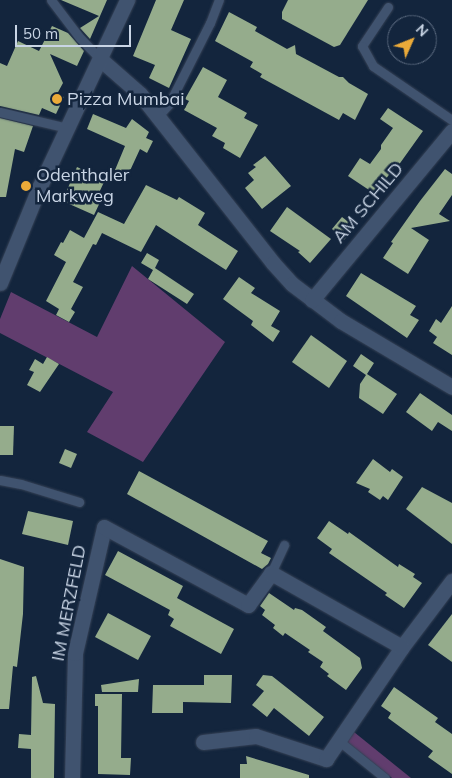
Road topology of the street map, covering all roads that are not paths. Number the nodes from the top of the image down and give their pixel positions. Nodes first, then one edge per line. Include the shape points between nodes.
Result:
1 (51, 0) edge
2 (127, 0) edge
3 (219, 0) edge
4 (388, 7) dead end
5 (100, 59) junction
6 (0, 112) edge
7 (158, 116) junction
8 (452, 120) edge
9 (67, 128) junction
10 (452, 131) edge
11 (0, 283) edge
12 (312, 300) junction
13 (452, 387) edge
14 (0, 480) edge
15 (79, 502) dead end
16 (284, 545) dead end
17 (271, 573) junction
18 (452, 581) edge
19 (402, 647) junction
20 (339, 741) junction
21 (203, 742) dead end
22 (72, 778) edge
23 (385, 778) edge

1 - 5 lane
2 - 5 street
3 - 7 lane via 169,104
4 - 8 lane via 362,46 373,66
5 - 7 street via 140,94
5 - 9 street
6 - 9 lane
7 - 12 street via 273,263
9 - 11 street
10 - 12 street, AM SCHILD
12 - 13 street via 341,321
14 - 15 lane
16 - 17 lane
17 - 19 street
17 - 22 street, IM MERZFELD via 248,605 104,527 75,653
18 - 19 street
19 - 20 street
20 - 21 street via 326,759 256,736
20 - 23 lane

